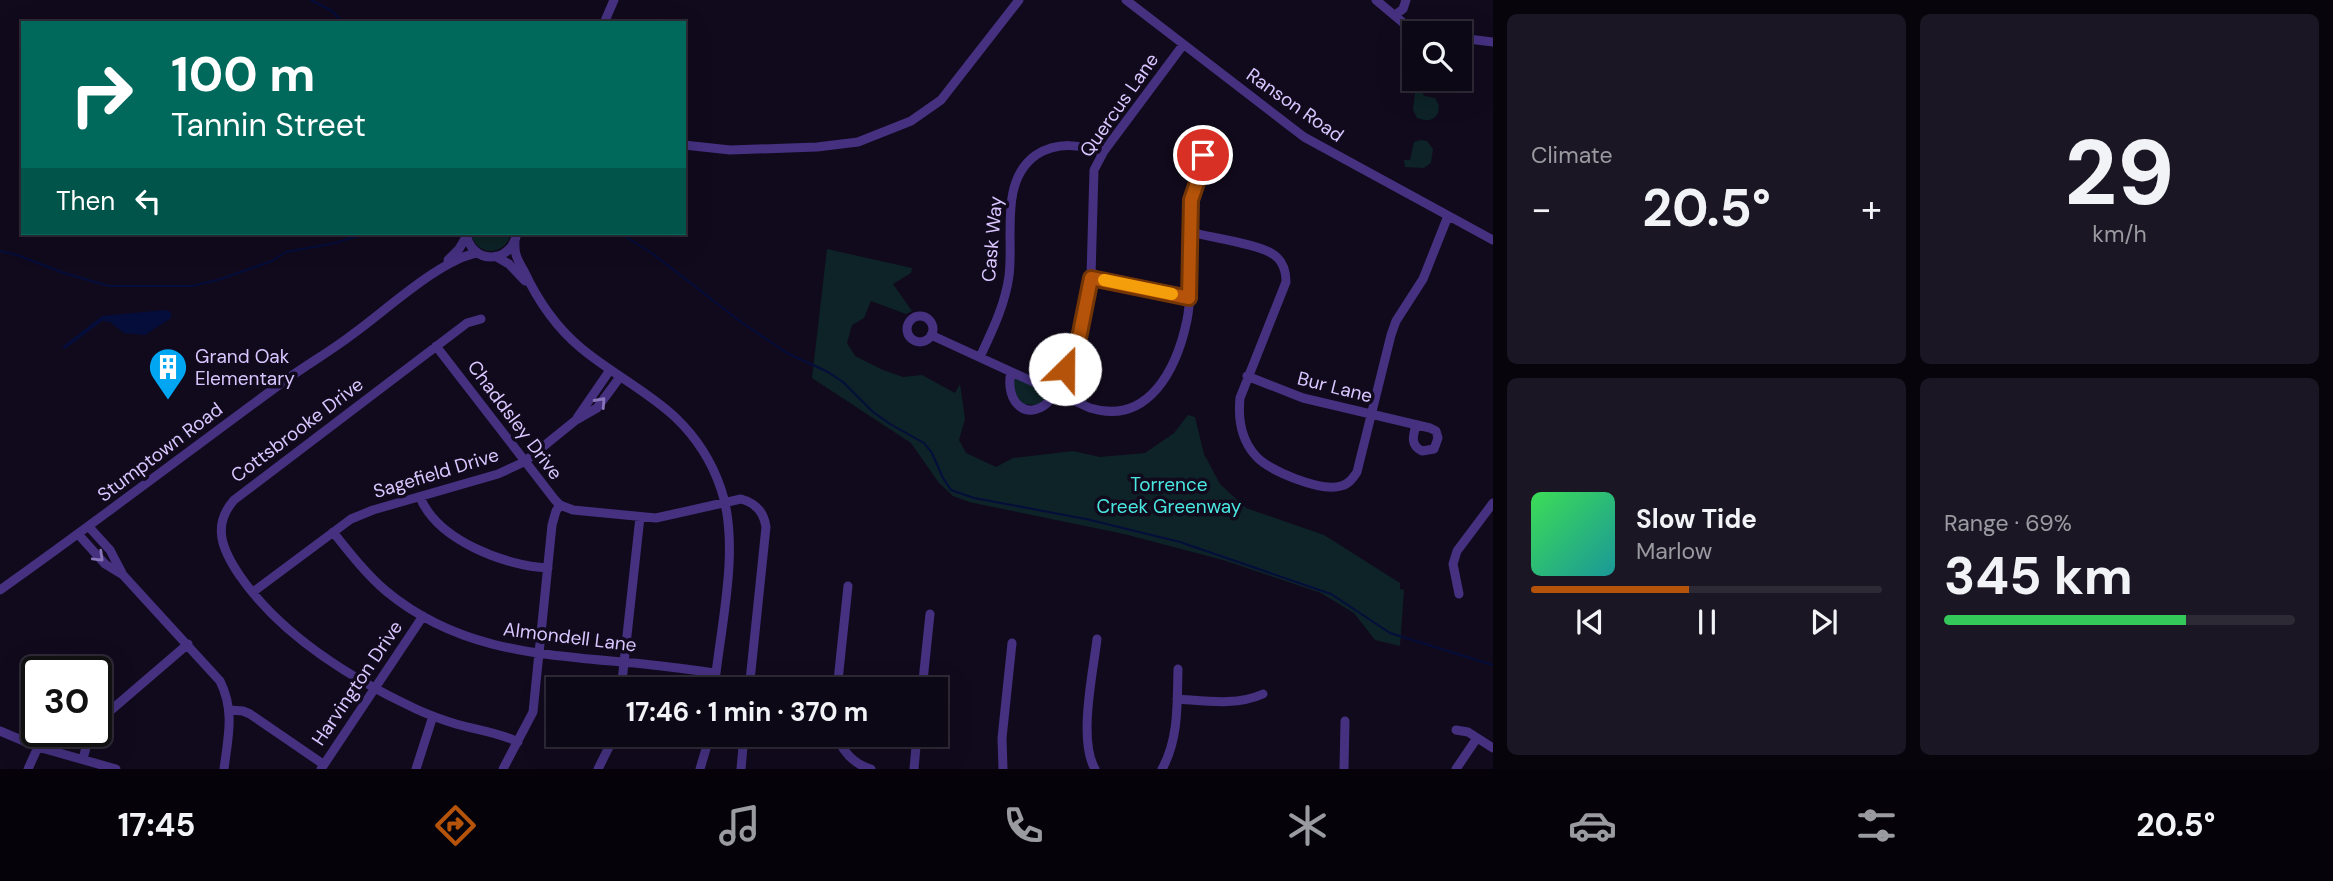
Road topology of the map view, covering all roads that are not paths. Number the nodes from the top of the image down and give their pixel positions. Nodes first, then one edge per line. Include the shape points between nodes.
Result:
1 (614, 0) edge
2 (1019, 0) edge
3 (1125, 0) edge
4 (1376, 0) edge
5 (1406, 0) edge
6 (1395, 15) junction
7 (605, 21) edge
8 (1402, 21) edge
9 (1472, 39) edge
10 (1493, 42) edge
11 (1183, 45) junction
12 (686, 145) edge
13 (1103, 152) junction
14 (1199, 177) dead end
15 (1448, 216) junction
16 (1190, 232) junction
17 (466, 235) edge
18 (516, 237) edge
19 (1493, 240) edge
20 (477, 253) junction
21 (497, 257) junction
22 (442, 267) junction
23 (1091, 278) junction
24 (529, 284) junction
25 (1189, 298) junction
26 (481, 319) dead end
27 (931, 335) dead end
28 (436, 346) junction
29 (980, 358) junction
30 (610, 370) junction
31 (1011, 372) junction
32 (1247, 376) junction
33 (620, 377) junction
34 (1055, 392) junction
35 (1371, 414) junction
36 (576, 420) junction
37 (1416, 425) dead end
38 (524, 462) junction
39 (419, 497) junction
40 (725, 502) junction
41 (1493, 503) edge
42 (560, 505) junction
43 (640, 517) junction
44 (89, 527) junction
45 (333, 532) junction
46 (78, 534) junction
47 (548, 568) junction
48 (123, 575) junction
49 (848, 586) dead end
50 (0, 590) edge
51 (253, 593) junction
52 (1459, 594) dead end
53 (930, 614) dead end
54 (423, 617) junction
55 (1097, 639) dead end
56 (1012, 643) dead end
57 (188, 644) junction
58 (539, 654) junction
59 (624, 662) junction
60 (1178, 669) dead end
61 (716, 673) junction
62 (622, 677) edge
63 (716, 677) edge
64 (750, 677) edge
65 (838, 677) edge
66 (923, 677) edge
67 (376, 687) junction
68 (1263, 694) dead end
69 (1177, 699) junction
70 (112, 709) edge
71 (230, 710) junction
72 (433, 716) junction
73 (1345, 721) dead end
74 (1456, 730) dead end
75 (0, 731) edge
76 (1477, 738) junction
77 (21, 740) edge
78 (517, 742) junction
79 (38, 747) joint
80 (86, 747) edge
81 (609, 747) edge
82 (707, 747) edge
83 (743, 747) edge
84 (842, 747) edge
85 (916, 747) edge
86 (1493, 748) edge
87 (83, 759) junction
88 (322, 766) edge
89 (1164, 766) edge
90 (28, 769) edge
91 (116, 769) edge
92 (225, 769) edge
93 (416, 769) edge
94 (503, 769) edge
95 (598, 769) edge
96 (701, 769) edge
97 (741, 769) edge
98 (871, 769) edge
99 (914, 769) edge
100 (1003, 769) edge
101 (1095, 769) edge
102 (1177, 769) edge
103 (1344, 769) edge
104 (1456, 769) edge

1 - 7 street
2 - 12 street via 941,100 911,121 858,142 815,148 730,150
3 - 11 street, Ranson Road
4 - 6 street
5 - 6 street
6 - 8 street
9 - 10 street
11 - 13 street, Quercus Lane
11 - 15 street, Ranson Road via 1304,137
13 - 23 street, Quercus Lane via 1094,170
13 - 29 street, Cask Way via 1075,145 1051,148 1031,159 1020,172 1013,189 1009,277
14 - 16 street via 1191,200
15 - 19 street, Ranson Road
15 - 35 street via 1423,279 1396,321
16 - 25 street
16 - 32 street via 1269,251 1283,267 1284,288
17 - 20 street
17 - 22 street, Stumptown Road
18 - 21 street via 511,249
18 - 24 street via 516,258
20 - 21 street
20 - 22 street, Stumptown Road
21 - 24 street
22 - 44 street, Stumptown Road
23 - 25 street
23 - 34 street, Quercus Lane via 1079,338
24 - 30 street via 570,338
25 - 34 street via 1187,320 1171,364 1155,392 1141,405 1098,411
26 - 28 street, Cottsbrooke Drive via 467,323
27 - 29 street
28 - 38 street, Chaddsley Drive
28 - 51 street, Cottsbrooke Drive via 228,506 221,542
29 - 31 street
30 - 33 street
30 - 36 street
31 - 34 street
31 - 34 street via 1009,389 1021,407 1042,406
32 - 35 street, Bur Lane via 1297,396
32 - 35 street via 1239,410 1243,434 1255,455 1285,476 1333,487 1348,483 1357,472
36 -> 33 street, Sagefield Drive via 597,408
33 - 40 street via 659,403 690,433
35 - 37 street, Bur Lane
36 - 38 street, Sagefield Drive
38 - 39 street, Sagefield Drive
38 - 42 street, Chaddsley Drive
39 - 45 street, Sagefield Drive via 362,514
39 - 47 street via 434,519 471,546 510,562
40 - 43 street, Chaddsley Drive via 663,517
40 - 61 street via 729,554
40 - 64 street, Chaddsley Drive via 750,502 765,519
41 - 52 street via 1454,557
42 - 43 street, Chaddsley Drive
42 - 47 street via 553,519
43 - 59 street
44 - 46 street, Stumptown Road
44 - 48 street via 110,550
45 - 51 street, Sagefield Drive
45 - 54 street, Almondell Lane via 384,590
46 -> 48 street via 105,564
46 - 50 street, Stumptown Road
47 - 58 street
48 - 57 street
49 - 65 street
51 - 67 street, Cottsbrooke Drive via 292,633
53 - 66 street
54 - 58 street, Almondell Lane via 477,640
54 - 67 street, Harvington Drive
55 - 101 street via 1087,735
56 - 100 street
57 - 70 street
57 - 71 street via 220,681
58 - 59 street, Almondell Lane
58 - 78 street via 533,712
59 - 61 street, Almondell Lane
59 - 62 street
60 - 69 street
61 - 63 street
67 - 72 street, Cottsbrooke Drive
67 - 88 street, Harvington Drive
68 - 69 street via 1239,701
69 - 89 street via 1173,739
71 - 88 street via 250,714
71 - 92 street
72 - 78 street, Cottsbrooke Drive
72 - 93 street
73 - 103 street
74 - 76 street
75 - 77 street
76 - 86 street
76 - 104 street
78 - 94 street
79 - 87 street
79 - 90 street
80 - 87 street
81 - 95 street
82 - 96 street
83 - 97 street
84 - 98 street via 859,765
85 - 99 street
87 - 91 street
89 - 102 street

